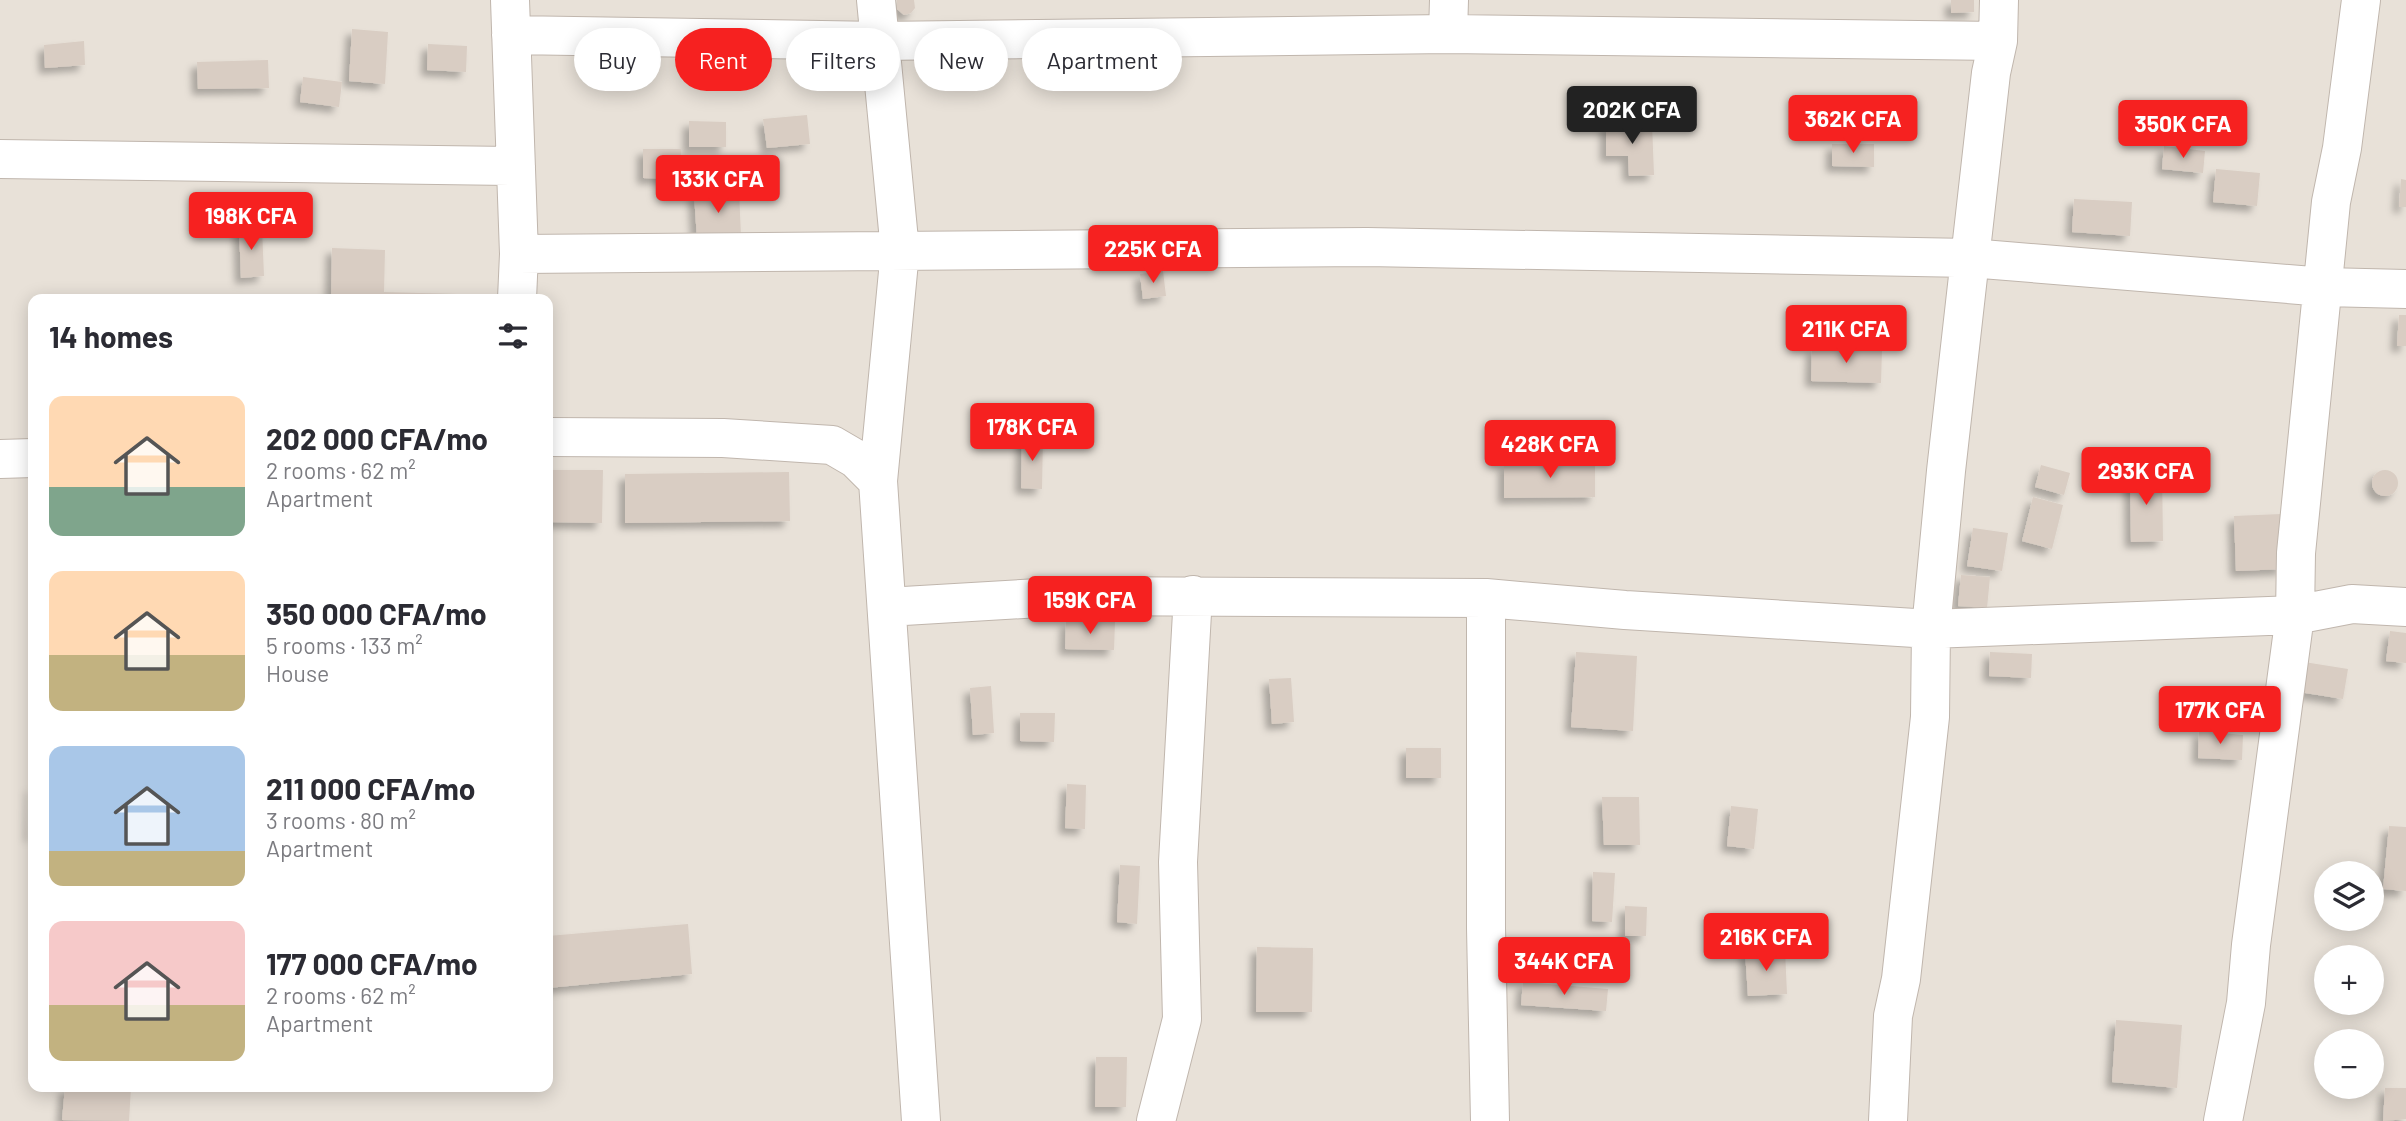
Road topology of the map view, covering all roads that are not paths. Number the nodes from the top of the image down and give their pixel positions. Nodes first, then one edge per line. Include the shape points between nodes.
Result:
1 (876, 0) edge
2 (1998, 0) edge
3 (2361, 0) edge
4 (511, 17) edge
5 (1449, 17) edge
6 (879, 28) edge
7 (786, 35) edge
8 (900, 40) edge
9 (1998, 41) junction
10 (885, 91) edge
11 (0, 159) edge
12 (516, 166) junction
13 (900, 251) junction
14 (519, 254) junction
15 (1970, 258) junction
16 (2324, 287) junction
17 (2406, 289) edge
18 (517, 294) edge
19 (553, 436) edge
20 (28, 457) edge
21 (0, 459) edge
22 (878, 481) junction
23 (1193, 595) junction
24 (1486, 598) junction
25 (887, 607) junction
26 (2406, 607) edge
27 (2295, 615) junction
28 (1931, 629) junction
29 (920, 1121) edge
30 (1156, 1121) edge
31 (1490, 1121) edge
32 (1888, 1121) edge
33 (2223, 1121) edge

1 - 6 street
2 - 9 street
3 - 16 street via 2331,202
4 - 7 street
4 - 12 street
5 - 8 street
5 - 9 street
9 - 15 street
10 - 13 street
11 - 12 street
12 - 14 street
13 - 14 street
13 - 15 street via 1367,247
13 - 22 street
14 - 18 street
15 - 16 street
15 - 28 street
16 - 17 street
16 - 27 street via 2296,553
19 - 22 street via 723,438 832,445 856,459
20 - 21 street
22 - 25 street
23 - 24 street
23 - 25 street via 1073,596
23 - 30 street via 1178,862 1182,1018
24 - 28 street
24 - 31 street
25 - 29 street
26 - 27 street via 2352,604
27 - 28 street
27 - 33 street via 2246,1003
28 - 32 street via 1930,717 1902,979 1893,1017

